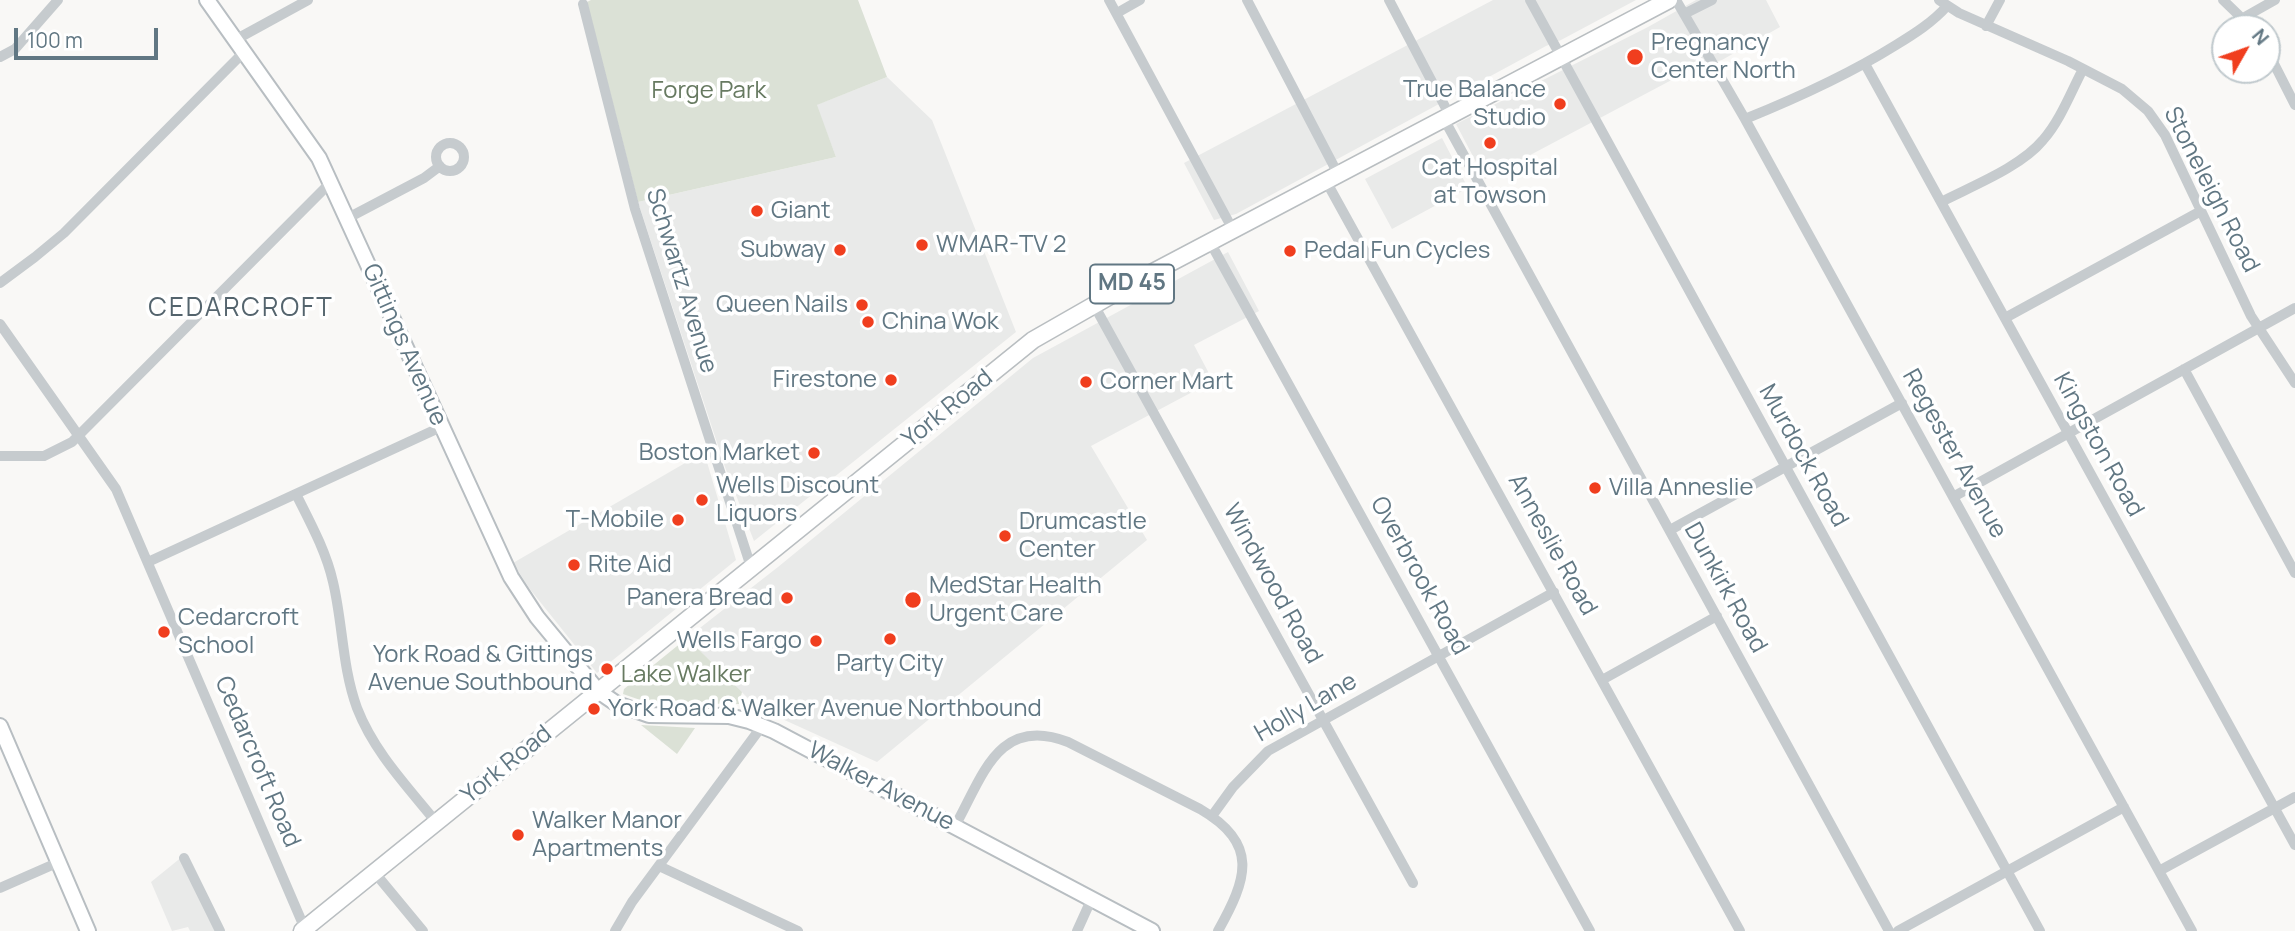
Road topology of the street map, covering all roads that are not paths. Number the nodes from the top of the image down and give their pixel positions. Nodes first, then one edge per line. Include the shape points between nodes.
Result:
1 (58, 0) edge
2 (207, 0) edge
3 (308, 0) edge
4 (1110, 0) edge
5 (1140, 0) edge
6 (1247, 0) edge
7 (1388, 0) edge
8 (1530, 0) edge
9 (1669, 0) edge
10 (1676, 0) edge
11 (1712, 0) edge
12 (2000, 0) edge
13 (2223, 0) edge
14 (2275, 0) edge
15 (1943, 3) edge
16 (583, 4) dead end
17 (1117, 13) junction
18 (1684, 14) junction
19 (2239, 14) edge
20 (2250, 14) edge
21 (1986, 26) junction
22 (235, 40) junction
23 (244, 52) junction
24 (0, 57) edge
25 (1560, 57) junction
26 (1865, 64) junction
27 (2082, 69) junction
28 (2281, 78) edge
29 (2295, 105) edge
30 (1447, 117) junction
31 (1745, 120) junction
32 (440, 166) dead end
33 (1332, 177) junction
34 (330, 183) junction
35 (1941, 202) junction
36 (2201, 211) junction
37 (346, 219) junction
38 (1233, 230) junction
39 (1210, 242) junction
40 (0, 283) edge
41 (1094, 305) junction
42 (2295, 308) edge
43 (2005, 318) junction
44 (0, 324) edge
45 (2258, 329) junction
46 (2184, 369) junction
47 (2295, 383) edge
48 (1902, 403) junction
49 (441, 427) junction
50 (2068, 434) junction
51 (79, 436) junction
52 (0, 456) edge
53 (1785, 467) junction
54 (296, 494) junction
55 (1953, 497) junction
56 (1670, 530) junction
57 (2291, 558) edge
58 (148, 562) junction
59 (751, 567) junction
60 (2295, 573) edge
61 (1554, 592) junction
62 (1717, 616) junction
63 (1438, 656) junction
64 (1602, 680) junction
65 (598, 691) junction
66 (1324, 720) junction
67 (0, 726) edge
68 (762, 726) junction
69 (4, 748) edge
70 (2295, 797) edge
71 (2124, 807) junction
72 (2274, 808) junction
73 (1212, 816) junction
74 (436, 822) junction
75 (956, 825) junction
76 (2295, 845) edge
77 (184, 858) dead end
78 (59, 862) junction
79 (659, 866) junction
80 (2007, 871) junction
81 (2159, 872) junction
82 (375, 873) junction
83 (1413, 884) dead end
84 (0, 888) edge
85 (1091, 898) junction
86 (304, 930) edge
87 (88, 931) edge
88 (220, 931) edge
89 (422, 931) edge
90 (615, 931) edge
91 (798, 931) edge
92 (1077, 931) edge
93 (1152, 931) edge
94 (1218, 931) edge
95 (1590, 931) edge
96 (1740, 931) edge
97 (1889, 931) edge
98 (1898, 931) edge
99 (2040, 931) edge
100 (2192, 931) edge

1 - 24 street via 15,49
2 - 22 street, Gittings Avenue
3 - 22 street
4 - 17 street
5 - 17 street
6 - 33 street, Anneslie Road
7 - 30 street, Dunkirk Road
8 - 25 street, Murdock Road
9 - 25 main road, York Road / MD 45
10 - 18 street, Regester Avenue
11 - 18 street
12 - 21 street
13 - 19 street
14 - 20 street
15 - 21 street, Stoneleigh Road
15 - 26 street via 1920,29
16 - 59 street, Schwartz Avenue via 635,209
17 - 38 street
18 - 31 street, Regester Avenue
21 - 27 street, Stoneleigh Road
22 - 23 street, Gittings Avenue
23 - 34 street, Gittings Avenue via 310,146
23 - 40 street via 64,233
25 - 30 main road, York Road / MD 45
25 - 53 street, Murdock Road
26 - 31 street
26 - 35 street, Kingston Road
27 - 35 street via 2048,135 2037,147
27 - 36 street, Stoneleigh Road via 2129,93 2148,111 2165,135
28 - 29 street
30 - 33 main road, York Road / MD 45
30 - 56 street, Dunkirk Road
31 - 48 street, Regester Avenue
32 - 37 street
33 - 38 main road, York Road / MD 45
33 - 61 street, Anneslie Road
34 - 37 street, Gittings Avenue
34 - 51 street
35 - 43 street, Kingston Road
36 - 43 street
36 - 45 street, Stoneleigh Road
37 - 49 street, Gittings Avenue
38 - 39 main road, York Road / MD 45
39 - 41 main road, York Road / MD 45
39 - 63 street, Overbrook Road
41 - 59 main road, York Road / MD 45 via 1027,344
41 - 66 street, Windwood Road
42 - 45 street
43 - 50 street, Kingston Road
44 - 51 street, Cedarcroft Road
45 - 46 street
45 - 47 street, Stoneleigh Road
46 - 50 street
46 - 57 street
48 - 53 street
48 - 55 street, Regester Avenue
49 - 54 street
49 - 65 street, Gittings Avenue via 522,597
50 - 55 street
50 - 72 street, Kingston Road
51 - 52 street via 44,456
51 - 58 street, Cedarcroft Road via 116,489
53 - 56 street
53 - 80 street, Murdock Road
54 - 58 street
54 - 74 street via 333,580 344,661 358,710 383,754
55 - 71 street, Regester Avenue
56 - 62 street, Dunkirk Road
57 - 60 street
58 - 86 street, Cedarcroft Road
59 - 65 main road, York Road
61 - 63 street, Holly Lane
61 - 64 street, Anneslie Road
62 - 64 street
62 - 97 street, Dunkirk Road
63 - 66 street, Holly Lane
63 - 95 street, Overbrook Road
64 - 96 street, Anneslie Road
65 - 68 street, Walker Avenue via 640,713 729,716
65 - 74 main road, York Road
66 - 73 street, Holly Lane via 1268,751
66 - 83 street, Windwood Road
67 - 69 street
68 - 75 street, Walker Avenue
68 - 79 street
69 - 78 street
70 - 72 street
71 - 80 street
71 - 81 street, Regester Avenue
72 - 76 street, Kingston Road
72 - 81 street
73 - 75 street via 1068,742 1036,734 1006,743 995,755
73 - 94 street via 1234,838 1243,866 1239,890
74 - 82 main road, York Road
75 - 85 street, Walker Avenue
77 - 88 street
78 - 84 street
78 - 87 street
79 - 90 street
79 - 91 street
80 - 98 street
80 - 99 street, Murdock Road
81 - 100 street, Regester Avenue
82 - 86 main road, York Road
82 - 89 street
85 - 92 street
85 - 93 street, Walker Avenue

